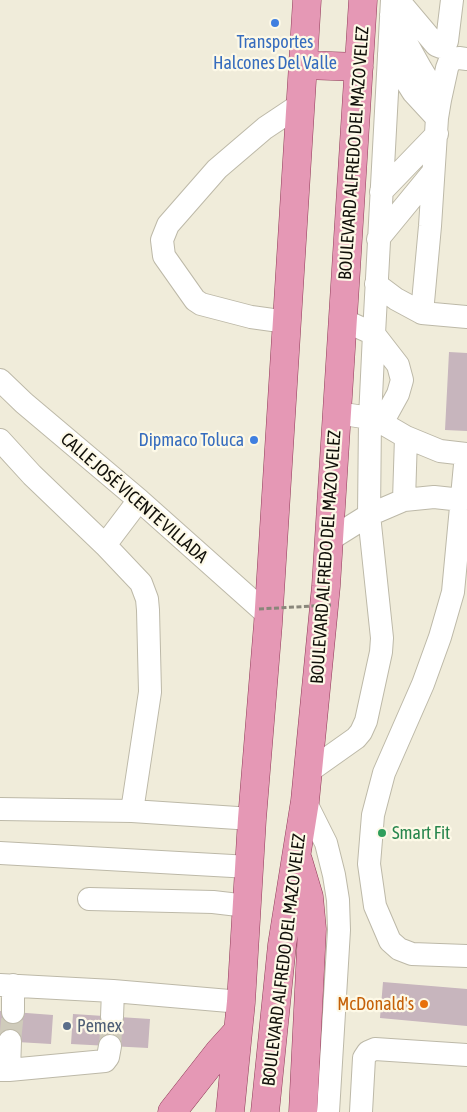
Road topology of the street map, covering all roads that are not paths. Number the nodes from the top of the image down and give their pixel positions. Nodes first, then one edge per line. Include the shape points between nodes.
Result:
1 (307, 0) edge
2 (363, 0) edge
3 (452, 0) edge
4 (393, 5) edge
5 (389, 54) junction
6 (467, 59) edge
7 (304, 65) junction
8 (359, 67) junction
9 (301, 104) junction
10 (438, 117) junction
11 (433, 172) junction
12 (381, 192) junction
13 (378, 239) junction
14 (376, 284) junction
15 (422, 313) junction
16 (467, 317) edge
17 (343, 320) junction
18 (287, 322) junction
19 (374, 334) junction
20 (0, 380) edge
21 (24, 402) junction
22 (0, 405) edge
23 (337, 414) junction
24 (376, 421) junction
25 (406, 437) junction
26 (0, 440) edge
27 (467, 454) edge
28 (139, 500) junction
29 (404, 500) junction
30 (462, 500) junction
31 (369, 515) junction
32 (329, 540) junction
33 (105, 545) junction
34 (264, 612) junction
35 (308, 772) junction
36 (305, 801) junction
37 (0, 809) edge
38 (132, 812) junction
39 (252, 819) junction
40 (296, 852) junction
41 (0, 853) edge
42 (250, 867) junction
43 (89, 899) dead end
44 (247, 906) junction
45 (467, 956) edge
46 (6, 985) edge
47 (113, 991) junction
48 (241, 1002) junction
49 (13, 1012) tunnel mouth
50 (112, 1017) tunnel mouth
51 (238, 1031) junction
52 (10, 1041) tunnel mouth
53 (110, 1046) tunnel mouth
54 (467, 1055) edge
55 (4, 1070) edge
56 (228, 1109) edge
57 (172, 1112) edge
58 (265, 1112) edge
59 (302, 1112) edge
60 (328, 1112) edge
61 (361, 1112) edge

1 - 7 main road, BOULEVARD ALFREDO DEL MAZO VELEZ
2 - 8 main road, BOULEVARD ALFREDO DEL MAZO VELEZ
3 - 4 street via 447,41 441,47
4 - 5 street
4 - 10 street
5 - 10 street via 413,92
5 - 12 street
6 - 10 street via 450,60
7 - 8 main road
7 - 9 main road, BOULEVARD ALFREDO DEL MAZO VELEZ
8 - 17 main road, BOULEVARD ALFREDO DEL MAZO VELEZ
9 - 18 main road, BOULEVARD ALFREDO DEL MAZO VELEZ
9 - 18 street via 265,128 217,169 168,225 162,240 164,256 201,304 251,318
10 - 11 street
10 - 12 street
11 - 13 street
11 - 15 street
12 - 13 street
13 - 14 street
14 - 15 street
14 - 19 street
15 - 16 street
17 - 19 street
17 - 23 main road, BOULEVARD ALFREDO DEL MAZO VELEZ
18 - 34 main road, BOULEVARD ALFREDO DEL MAZO VELEZ
19 - 24 street
19 - 24 street via 398,365 402,380 398,394
20 - 21 street, CALLE JOSÉ VICENTE VILLADA
21 - 22 street
21 - 28 street, CALLE JOSÉ VICENTE VILLADA
23 - 24 street
23 - 32 main road, BOULEVARD ALFREDO DEL MAZO VELEZ
24 - 25 street
24 - 31 street
25 - 27 street via 440,451
25 - 29 street
26 - 33 street
27 - 30 street
28 - 33 street
28 - 34 street, CALLE JOSÉ VICENTE VILLADA
29 - 30 street via 434,497
29 - 31 street
30 - 45 street via 453,592 423,684 384,773 373,815 369,864 375,906 390,941 412,954
31 - 32 street
31 - 35 street via 382,638 366,721 356,738
32 - 35 main road, BOULEVARD ALFREDO DEL MAZO VELEZ
33 - 38 street via 141,583 147,599 150,692
34 - 39 main road, BOULEVARD ALFREDO DEL MAZO VELEZ
35 - 36 main road, BOULEVARD ALFREDO DEL MAZO VELEZ
36 - 40 main road, BOULEVARD ALFREDO DEL MAZO VELEZ
36 - 60 street via 326,842 338,900
37 - 38 street
38 - 39 street
39 - 42 main road, BOULEVARD ALFREDO DEL MAZO VELEZ
40 - 58 main road, BOULEVARD ALFREDO DEL MAZO VELEZ via 282,945
40 - 59 main road via 309,897 312,929
41 - 42 street
42 - 44 main road, BOULEVARD ALFREDO DEL MAZO VELEZ
43 - 44 street
44 - 48 main road, BOULEVARD ALFREDO DEL MAZO VELEZ
46 - 47 street
46 - 49 street
47 - 48 street
47 - 50 street
48 - 51 main road, BOULEVARD ALFREDO DEL MAZO VELEZ
51 - 56 main road, BOULEVARD ALFREDO DEL MAZO VELEZ
51 - 57 main road
52 - 55 street
53 - 55 street via 105,1061
54 - 61 street via 376,1049 368,1052 364,1058

